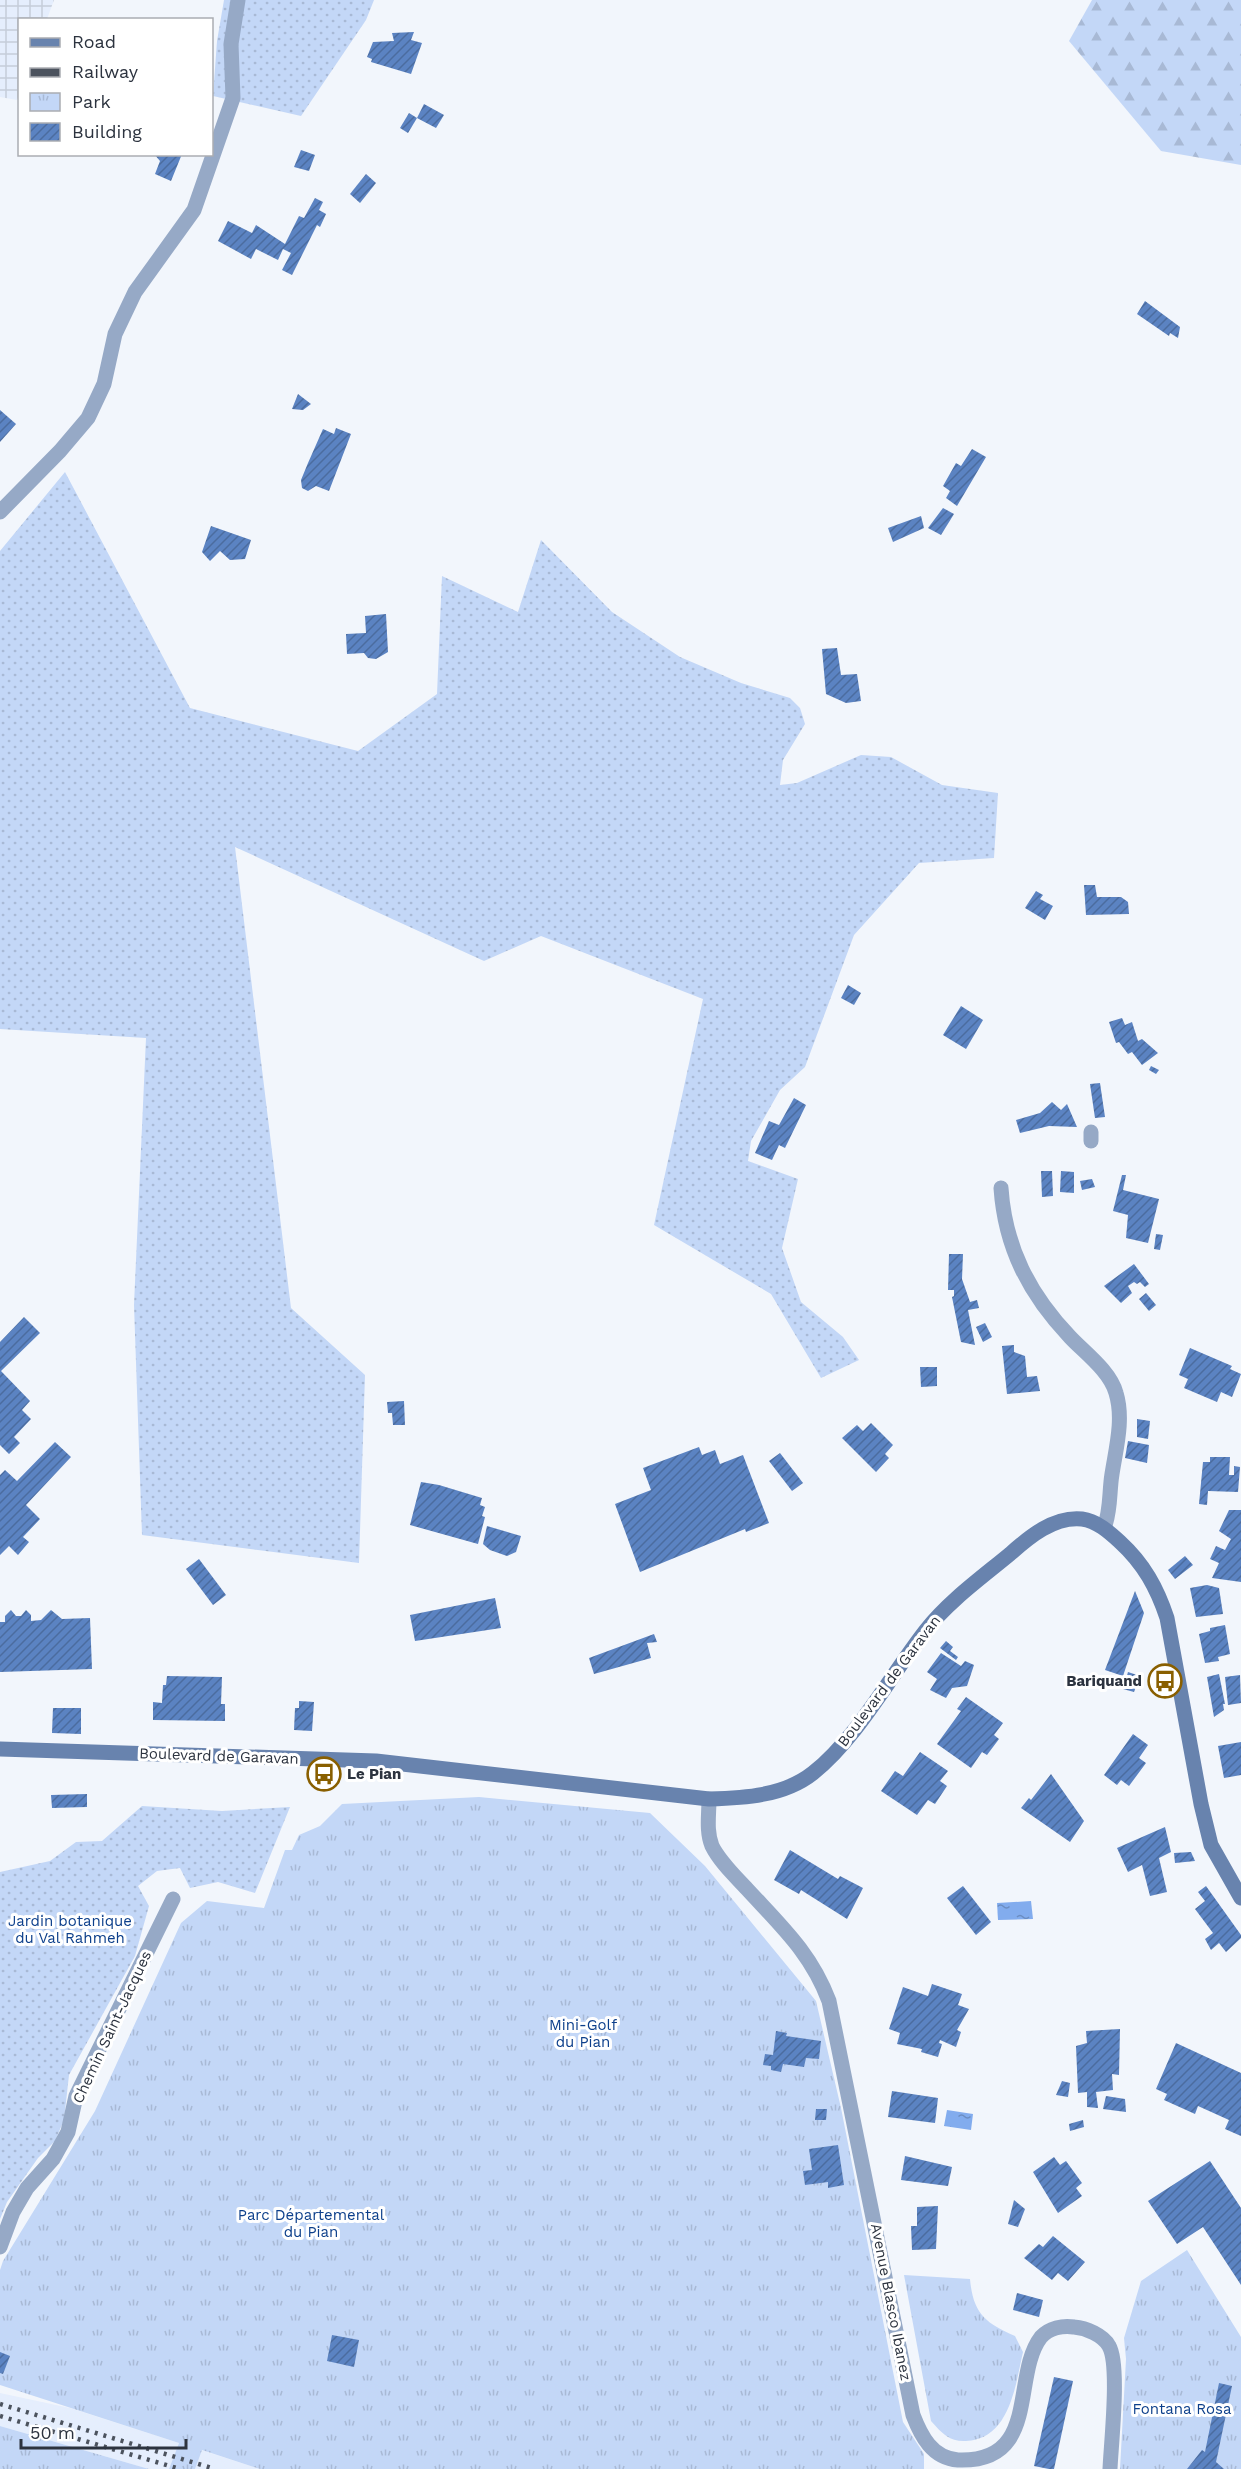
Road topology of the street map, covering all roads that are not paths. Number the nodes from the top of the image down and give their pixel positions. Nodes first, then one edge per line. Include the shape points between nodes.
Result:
1 (238, 0) edge
2 (213, 155) edge
3 (213, 156) edge
4 (0, 512) edge
5 (1001, 1188) dead end
6 (1104, 1528) junction
7 (0, 1749) edge
8 (709, 1799) junction
9 (1241, 1898) edge
10 (173, 1899) dead end
11 (0, 2247) edge
12 (1110, 2469) edge

1 - 2 street via 231,44 233,98
3 - 4 street via 194,210 135,292 115,334 104,384 88,418
5 - 6 street via 1003,1219 1023,1271 1042,1305 1102,1370 1116,1391 1119,1425 1109,1517
6 - 8 street, Boulevard de Garavan via 1081,1519 1055,1523 1033,1534 940,1613 840,1747 812,1774 777,1791 745,1798
6 - 9 street, Boulevard de Garavan via 1148,1573 1160,1595 1211,1845
7 - 8 street, Boulevard de Garavan via 376,1761
8 - 12 street, Avenue Blasco Ibanez via 712,1845 725,1866 806,1954 829,2001 913,2415 922,2437 935,2452 952,2459 973,2460 994,2452 1019,2421 1032,2359 1042,2336 1065,2326 1081,2328 1098,2335 1109,2346 1114,2368
10 - 11 street, Chemin Saint-Jacques via 76,2096 68,2132 53,2159 27,2187 12,2212

